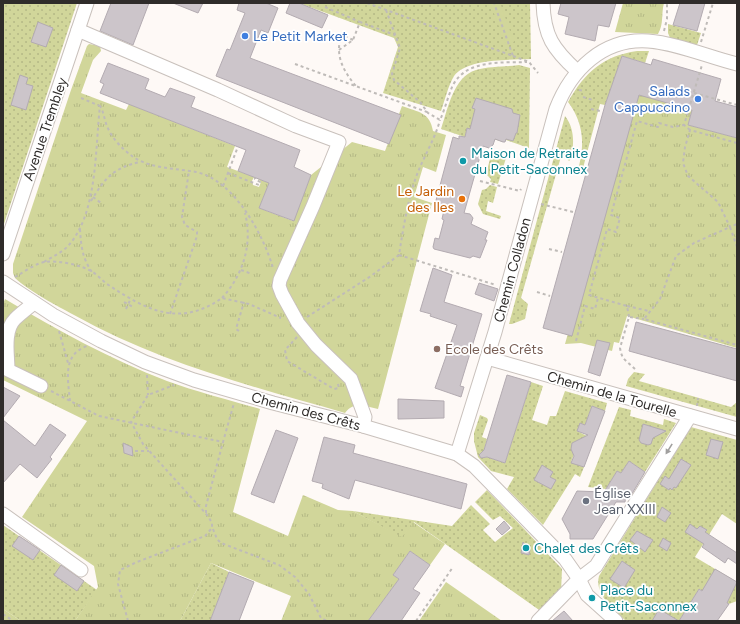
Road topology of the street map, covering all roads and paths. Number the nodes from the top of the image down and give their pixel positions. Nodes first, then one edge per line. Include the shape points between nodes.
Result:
1 (87, 3) edge
2 (367, 3) edge
3 (494, 3) edge
4 (543, 3) edge
5 (667, 3) edge
6 (713, 3) edge
7 (325, 7) dead end
8 (386, 10) junction
9 (360, 22) junction
10 (78, 30) junction
11 (396, 36) junction
12 (662, 36) dead end
13 (353, 40) junction
14 (699, 47) dead end
15 (339, 50) junction
16 (513, 56) junction
17 (527, 62) junction
18 (703, 62) dead end
19 (295, 64) dead end
20 (737, 64) edge
21 (577, 71) junction
22 (538, 73) dead end
23 (356, 87) junction
24 (576, 89) dead end
25 (584, 91) dead end
26 (694, 93) junction
27 (583, 97) dead end
28 (81, 98) dead end
29 (593, 100) dead end
30 (737, 105) edge
31 (100, 106) junction
32 (591, 109) dead end
33 (600, 112) dead end
34 (428, 113) junction
35 (440, 120) junction
36 (684, 125) junction
37 (690, 130) junction
38 (737, 143) edge
39 (237, 149) dead end
40 (141, 162) junction
41 (571, 170) dead end
42 (190, 171) junction
43 (228, 173) junction
44 (583, 173) dead end
45 (255, 178) dead end
46 (480, 181) dead end
47 (223, 186) junction
48 (526, 190) dead end
49 (93, 198) junction
50 (89, 203) junction
51 (101, 203) dead end
52 (541, 204) dead end
53 (245, 212) junction
54 (572, 212) dead end
55 (737, 224) edge
56 (730, 227) junction
57 (80, 228) junction
58 (737, 246) edge
59 (549, 249) dead end
60 (562, 252) dead end
61 (3, 254) edge
62 (399, 255) junction
63 (44, 262) junction
64 (241, 270) junction
65 (93, 272) junction
66 (252, 274) dead end
67 (8, 281) edge
68 (279, 286) junction
69 (499, 286) dead end
70 (537, 292) dead end
71 (550, 296) dead end
72 (131, 298) junction
73 (222, 298) junction
74 (598, 298) junction
75 (124, 302) dead end
76 (244, 302) junction
77 (34, 303) junction
78 (128, 304) junction
79 (627, 306) junction
80 (133, 307) dead end
81 (126, 309) dead end
82 (649, 311) junction
83 (170, 314) junction
84 (629, 317) junction
85 (283, 318) dead end
86 (644, 319) junction
87 (298, 323) junction
88 (56, 325) dead end
89 (239, 331) dead end
90 (298, 336) dead end
91 (576, 341) dead end
92 (91, 344) dead end
93 (737, 344) edge
94 (487, 358) junction
95 (69, 364) junction
96 (635, 369) dead end
97 (146, 370) dead end
98 (338, 382) dead end
99 (179, 383) dead end
100 (41, 386) joint
101 (148, 395) junction
102 (698, 398) dead end
103 (235, 400) dead end
104 (70, 401) junction
105 (693, 411) junction
106 (131, 422) junction
107 (363, 426) junction
108 (737, 429) edge
109 (223, 442) junction
110 (135, 451) dead end
111 (149, 451) junction
112 (457, 454) junction
113 (3, 514) edge
114 (206, 514) junction
115 (212, 528) junction
116 (453, 567) dead end
117 (81, 570) dead end
118 (579, 579) junction
119 (3, 614) edge
120 (13, 621) edge
121 (128, 621) edge
122 (327, 621) edge
123 (416, 621) edge
124 (538, 621) edge
125 (616, 621) edge

1 - 10 street, Avenue Trembley
2 - 8 path
3 - 16 path
4 - 21 street via 545,24 553,46
5 - 12 path via 667,19
6 - 14 path
7 - 9 path
8 - 11 path
8 - 16 path
9 - 11 path
9 - 13 path
10 - 61 street, Avenue Trembley
10 - 68 street via 296,126 339,142
11 - 34 path via 400,48 393,78 420,102
13 - 15 path
13 - 15 path via 342,34
15 - 23 path via 345,73
16 - 17 path
17 - 22 path via 530,62
17 - 35 path via 479,66 462,74 453,86
18 - 26 path
19 - 23 path
20 - 21 street, Chemin Colladon via 663,43 636,41 604,50
21 - 94 street, Chemin Colladon via 556,109
23 - 34 path
24 - 25 path
26 - 30 path
26 - 36 path
27 - 29 path
28 - 31 path
31 - 40 path via 107,126 116,140
31 - 50 path via 95,169
32 - 33 path
34 - 35 path
35 - 62 path via 436,136 423,160 412,190
36 - 37 path
36 - 74 path via 673,127 659,123 658,127 637,121 611,215 620,218 616,232 607,229 589,295
37 - 38 path
37 - 56 path via 684,147 683,163 688,176 718,202
39 - 43 path
40 - 42 path
40 - 49 path via 112,173 101,184
41 - 44 path
42 - 47 path via 203,174
42 - 83 path via 182,217 185,225 197,232
43 - 45 path via 259,185 260,182
43 - 47 path
46 - 48 path via 520,191
47 - 53 path
49 - 50 path
49 - 51 path
50 - 57 path
52 - 54 path
53 - 64 path via 249,241
53 - 68 path via 266,248
55 - 56 path
56 - 58 path
56 - 82 path via 694,243 676,256 660,299
57 - 63 path via 67,247
57 - 65 path via 82,250
59 - 60 path
62 - 69 path
62 - 87 path
63 - 65 path via 70,264
63 - 67 path
64 - 66 path
64 - 73 path
65 - 72 path
67 - 77 street, Chemin des Crêts
68 - 87 street
70 - 71 path
72 - 78 path
72 - 83 path
73 - 76 path
73 - 83 path via 191,313
74 - 79 path
74 - 91 path via 595,309 585,306
75 - 78 path
76 - 85 path
76 - 89 path via 236,329
77 - 100 street via 14,320 10,329 8,370
77 - 107 street, Chemin des Crêts via 101,341 145,362 194,380
78 - 80 path
78 - 81 path
79 - 82 path
79 - 84 path
82 - 86 path
84 - 86 path
84 - 96 path via 620,348 623,358
86 - 93 path
87 - 107 street via 351,380 365,417
88 - 95 path
90 - 98 path via 286,350 287,361 334,390 339,388
92 - 95 path via 76,351
94 - 105 street, Chemin de la Tourelle
94 - 112 street, Chemin Colladon
95 - 104 path
97 - 101 path
99 - 101 path
100 - 104 path
101 - 106 path
102 - 105 path
103 - 109 path
104 - 106 path via 99,416
105 - 108 street, Chemin de la Tourelle
105 -> 118 street via 601,559 591,571
106 - 109 path
106 - 111 path
107 - 112 street, Chemin des Crêts
109 - 114 path
110 - 111 path
111 - 114 path
112 - 118 street, Chemin des Crêts via 474,466 545,538
113 - 117 street
114 - 115 path
115 - 121 path via 205,536 120,570 118,584
115 - 122 path via 221,544 279,565 295,577 309,594 321,618
116 - 123 path
118 - 124 street
118 - 125 street via 587,595
119 - 120 path

